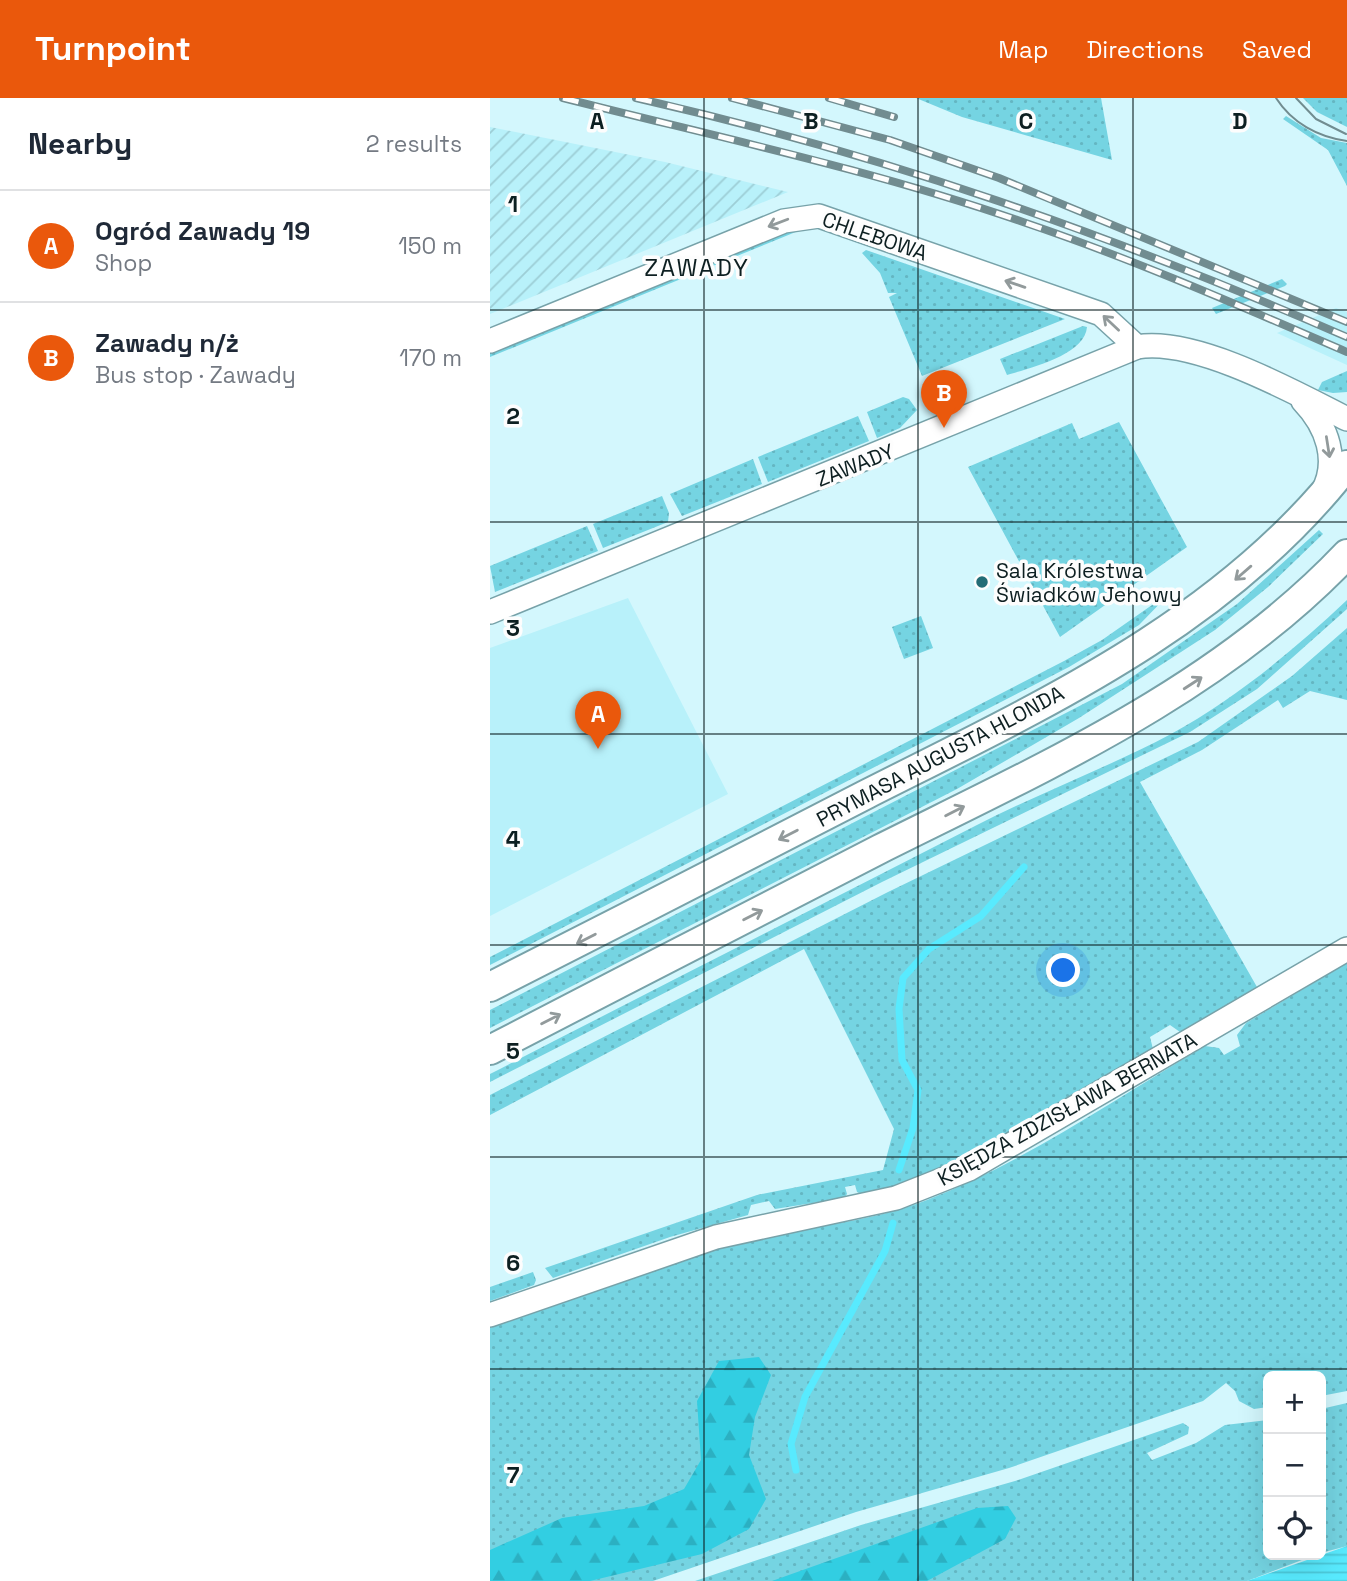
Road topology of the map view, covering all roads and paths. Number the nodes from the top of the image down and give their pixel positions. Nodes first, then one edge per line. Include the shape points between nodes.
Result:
1 (490, 341) edge
2 (1137, 347) junction
3 (1299, 396) junction
4 (1347, 419) edge
5 (1347, 465) edge
6 (1315, 504) junction
7 (1347, 554) edge
8 (490, 612) edge
9 (1347, 948) edge
10 (490, 987) edge
11 (490, 1050) edge
12 (490, 1315) edge

2 -> 1 street, CHLEBOWA via 1101,314 819,215 784,220
2 - 3 street, ZAWADY via 1191,349
2 - 8 street, ZAWADY
3 - 4 street, ZAWADY
3 -> 6 street, ZAWADY via 1322,425 1329,448 1329,478
5 - 6 main road, PRYMASA AUGUSTA HLONDA
6 -> 10 main road, PRYMASA AUGUSTA HLONDA via 1236,580 1132,653 958,748
11 -> 7 main road via 1135,719 1243,648
9 - 12 street, KSIĘDZA ZDZISŁAWA BERNATA via 959,1173 870,1204 716,1237

